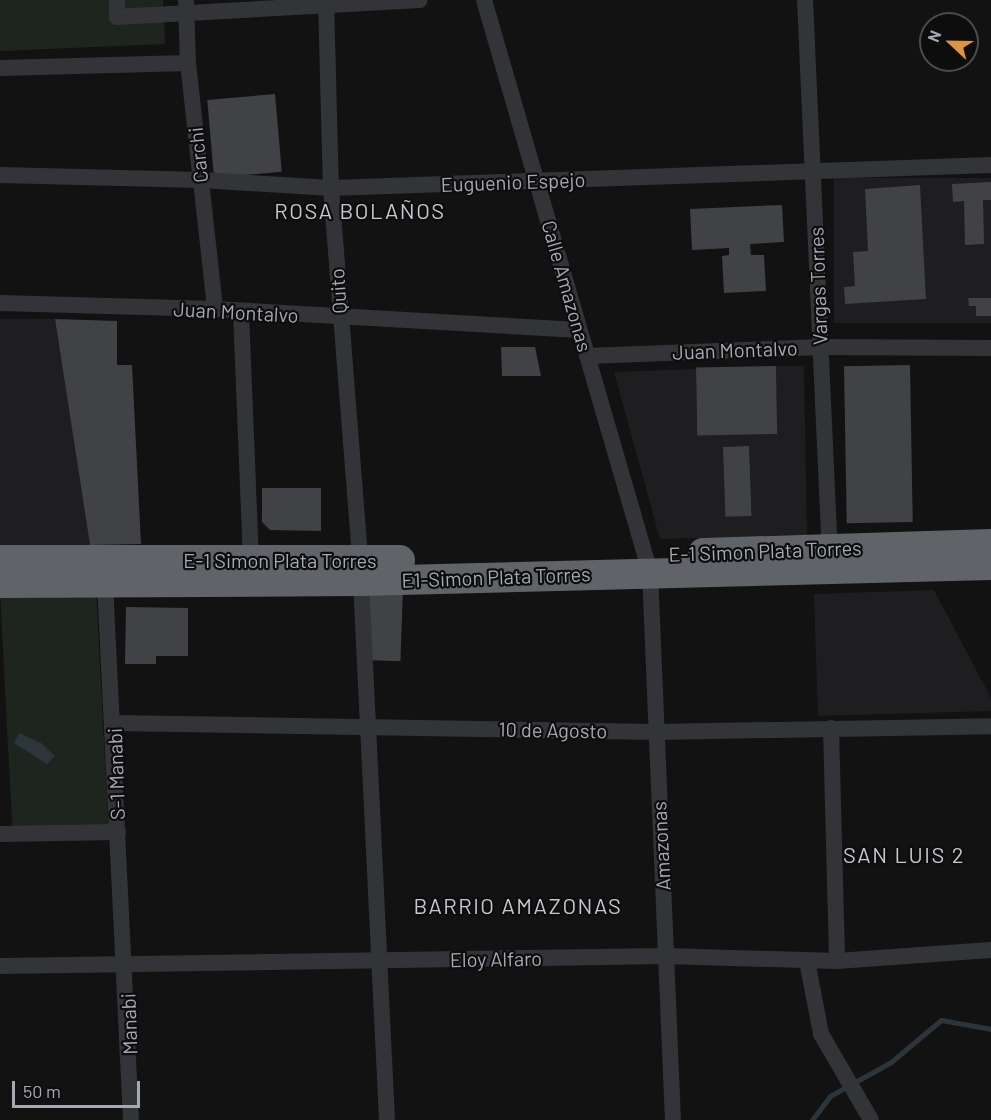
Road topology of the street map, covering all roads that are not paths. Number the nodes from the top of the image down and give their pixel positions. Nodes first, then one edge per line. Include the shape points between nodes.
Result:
1 (117, 0) edge
2 (420, 0) edge
3 (484, 0) edge
4 (805, 0) edge
5 (326, 4) edge
6 (186, 6) edge
7 (188, 63) junction
8 (0, 68) edge
9 (991, 165) edge
10 (814, 169) junction
11 (0, 175) edge
12 (201, 180) junction
13 (536, 182) junction
14 (331, 188) junction
15 (0, 303) edge
16 (215, 309) junction
17 (241, 312) junction
18 (340, 318) junction
19 (579, 330) junction
20 (821, 347) junction
21 (991, 348) edge
22 (587, 356) junction
23 (991, 544) edge
24 (0, 560) edge
25 (251, 560) junction
26 (830, 560) junction
27 (648, 563) junction
28 (991, 565) edge
29 (360, 570) junction
30 (0, 583) edge
31 (105, 583) junction
32 (114, 723) junction
33 (991, 726) edge
34 (367, 727) junction
35 (831, 728) junction
36 (656, 732) junction
37 (118, 832) junction
38 (0, 834) edge
39 (991, 950) edge
40 (667, 956) junction
41 (378, 960) junction
42 (807, 961) junction
43 (837, 962) junction
44 (127, 964) junction
45 (0, 966) edge
46 (131, 1120) edge
47 (387, 1120) edge
48 (673, 1120) edge
49 (871, 1120) edge

1 - 6 street via 117,17
2 - 5 street
3 - 13 street, Calle Amazonas
4 - 10 street, Vargas Torres
5 - 6 street
5 - 14 street, Quito
6 - 7 street, Carchi
7 - 8 street
7 - 12 street, Carchi
9 - 10 street, Euguenio Espejo
10 - 13 street, Euguenio Espejo
10 - 20 street, Vargas Torres
11 - 12 street, Euguenio Espejo
12 - 14 street, Euguenio Espejo
12 - 16 street, Carchi
13 - 14 street, Euguenio Espejo
13 - 19 street, Calle Amazonas
14 - 18 street, Quito
15 - 16 street, Juan Montalvo
16 - 17 street, Juan Montalvo
17 - 18 street, Juan Montalvo
17 - 25 street
18 - 19 street, Juan Montalvo
18 - 29 street, Quito
19 - 22 street, Calle Amazonas
20 - 21 street, Juan Montalvo
20 - 22 street, Juan Montalvo
20 - 26 street, Vargas Torres
22 - 27 street, Calle Amazonas
23 - 26 highway, E-1 Simon Plata Torres
24 - 25 highway, E-1 Simon Plata Torres
25 - 29 highway, E-1 Simon Plata Torres
26 - 27 highway, E1-Simon Plata Torres
26 - 28 highway, E1-Simon Plata Torres
27 - 29 highway, E1-Simon Plata Torres
27 - 36 street, Amazonas
29 - 31 highway, E1-Simon Plata Torres
29 - 34 street, Quito
30 - 31 highway, E1-Simon Plata Torres
31 - 32 street, S-1 Manabi
32 - 34 street, 10 de Agosto
32 - 37 street, S-1 Manabi
33 - 35 street, 10 de Agosto
34 - 36 street, 10 de Agosto
34 - 41 street, Quito
35 - 36 street, 10 de Agosto
35 - 43 street
36 - 40 street, Amazonas
37 - 38 street
37 - 44 street, S-1 Manabi
39 - 43 street, Eloy Alfaro
40 - 41 street, Eloy Alfaro
40 - 42 street, Eloy Alfaro
40 - 48 street, Amazonas
41 - 44 street, Eloy Alfaro
41 - 47 street, Quito
42 - 43 street, Eloy Alfaro
42 - 49 street via 821,1034
44 - 45 street, Eloy Alfaro
44 - 46 street, Manabi

